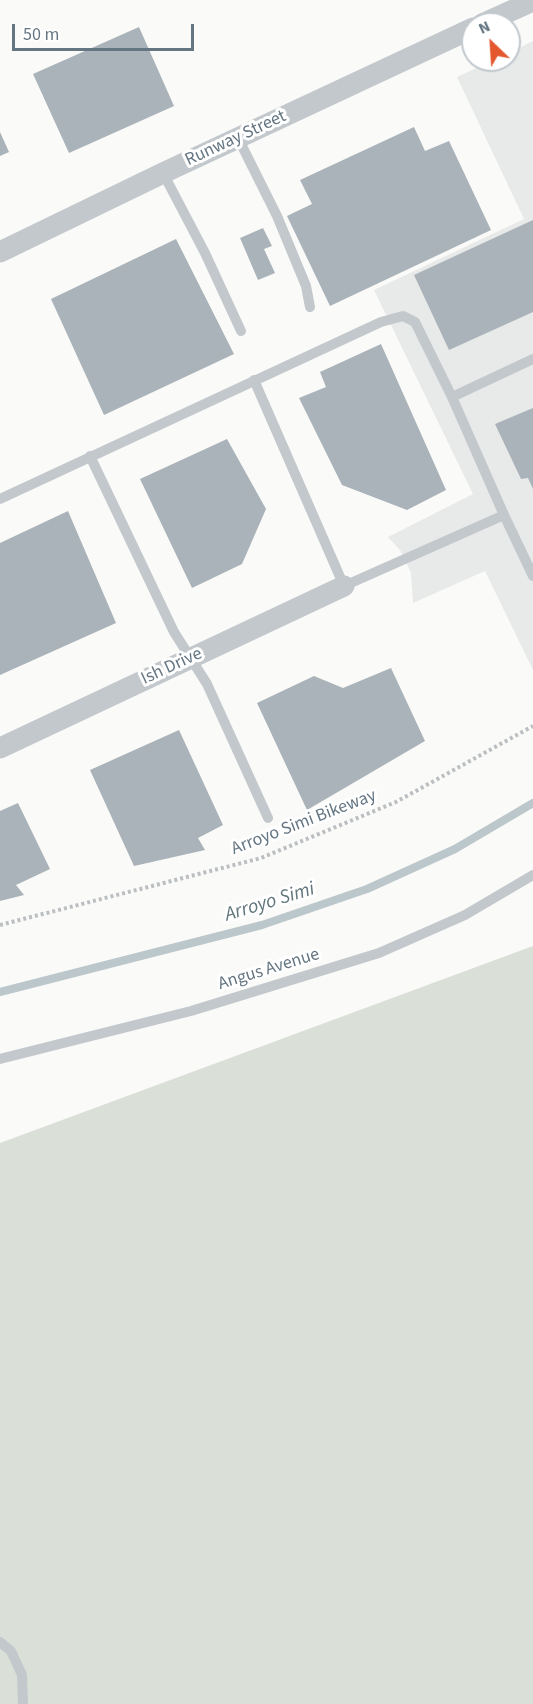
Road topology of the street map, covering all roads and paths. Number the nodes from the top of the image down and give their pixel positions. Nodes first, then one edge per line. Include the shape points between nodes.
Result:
1 (533, 1) edge
2 (509, 12) edge
3 (461, 34) edge
4 (238, 138) junction
5 (163, 173) junction
6 (0, 252) edge
7 (310, 307) dead end
8 (240, 331) dead end
9 (533, 359) edge
10 (254, 380) junction
11 (452, 397) junction
12 (90, 456) junction
13 (0, 499) edge
14 (504, 515) junction
15 (533, 576) edge
16 (344, 586) junction
17 (191, 658) junction
18 (533, 726) edge
19 (0, 748) edge
20 (268, 818) dead end
21 (533, 875) edge
22 (0, 925) edge
23 (0, 1059) edge
24 (0, 1642) edge
25 (23, 1704) edge

1 - 2 street
3 - 4 street, Runway Street
4 - 5 street, Runway Street
4 - 7 lane via 281,226 306,286
5 - 6 street, Runway Street
5 - 8 lane
9 - 11 lane
10 - 11 lane via 381,322 403,316 415,322
10 - 12 lane
10 - 16 lane
11 - 14 lane
12 - 13 lane
12 - 17 lane via 174,632
14 - 15 lane
14 - 16 lane
16 - 17 street, Ish Drive
17 - 19 street, Ish Drive
17 - 20 lane via 207,684
18 - 22 path, Arroyo Simi Bikeway via 396,802 261,858
21 - 23 lane, Angus Avenue via 465,915 379,953 191,1011
24 - 25 lane via 10,1651 22,1675

